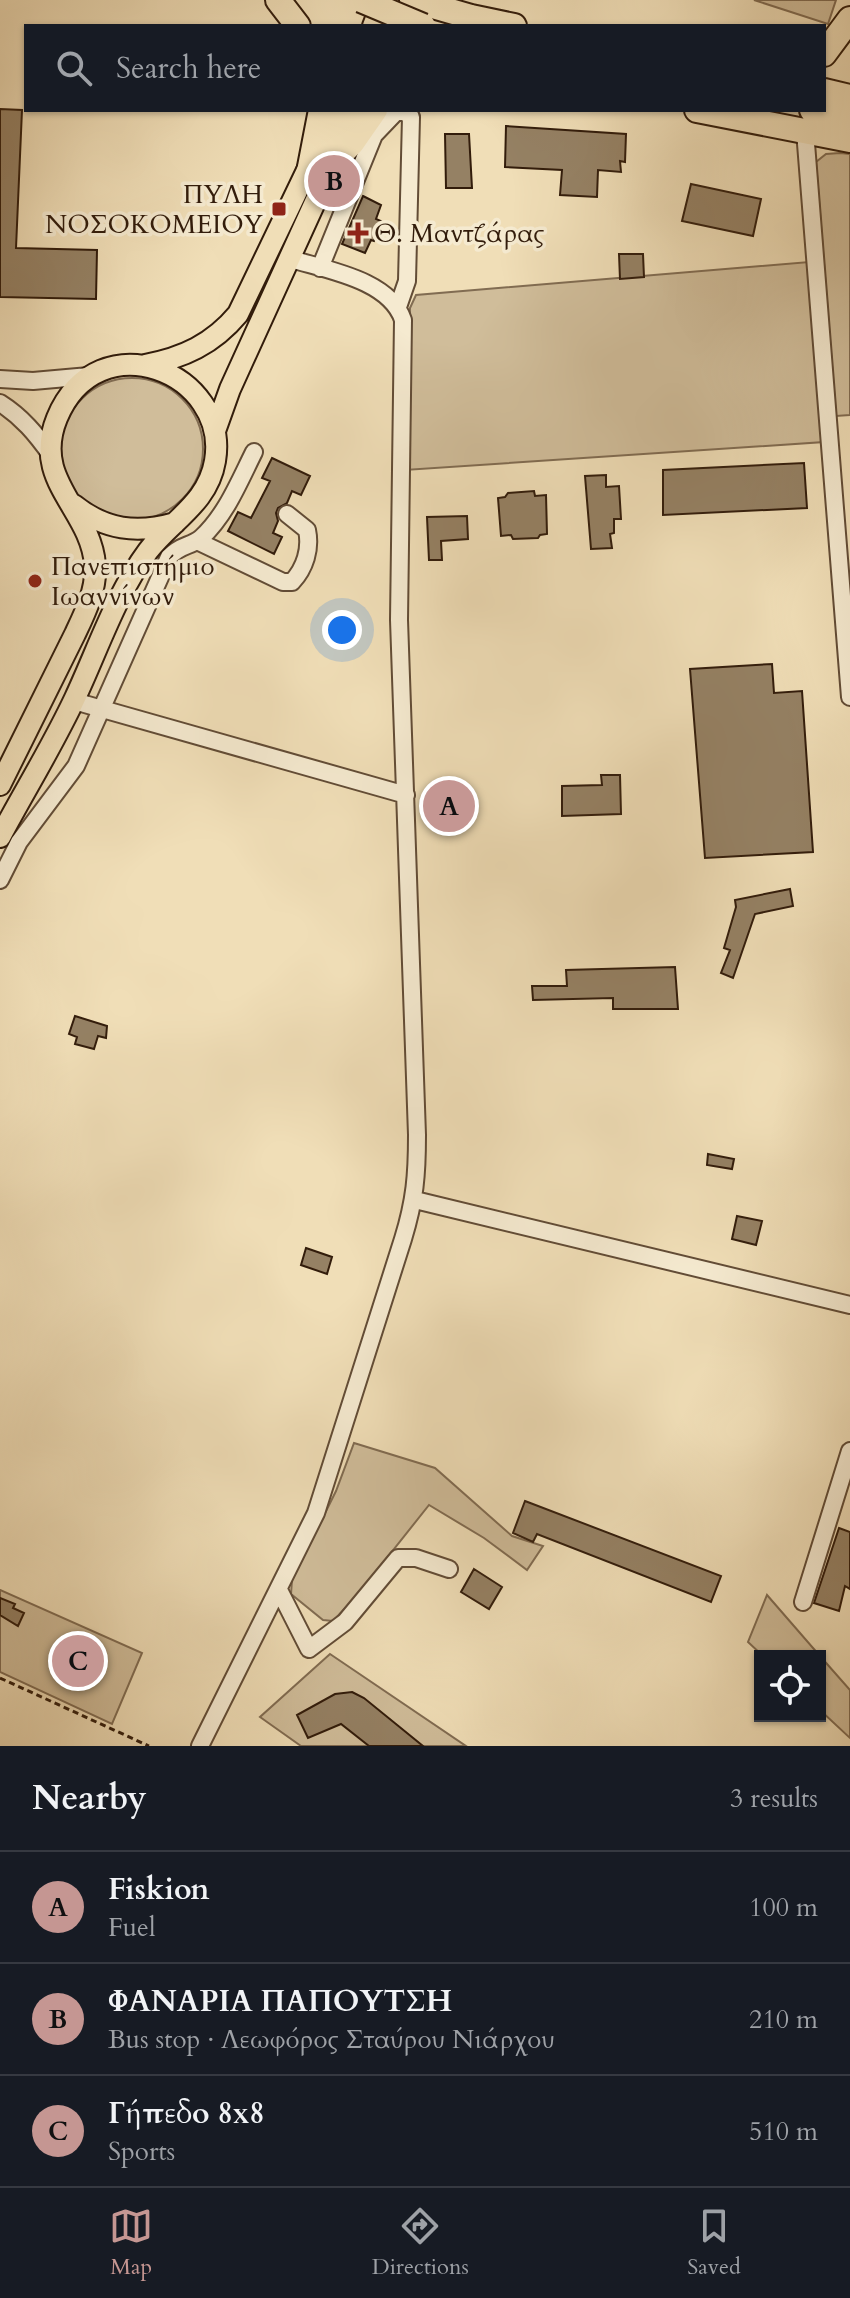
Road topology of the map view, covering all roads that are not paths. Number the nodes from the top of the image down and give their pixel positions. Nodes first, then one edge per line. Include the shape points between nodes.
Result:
1 (278, 0) edge
2 (361, 0) edge
3 (383, 0) edge
4 (404, 0) edge
5 (422, 14) edge
6 (850, 19) edge
7 (296, 24) edge
8 (374, 24) edge
9 (394, 24) edge
10 (499, 24) edge
11 (826, 51) edge
12 (826, 91) edge
13 (850, 97) edge
14 (321, 112) edge
15 (335, 112) edge
16 (356, 112) edge
17 (374, 112) edge
18 (717, 112) edge
19 (850, 119) edge
20 (809, 121) edge
21 (850, 140) edge
22 (337, 158) junction
23 (309, 172) junction
24 (291, 259) junction
25 (320, 268) junction
26 (398, 307) junction
27 (145, 365) junction
28 (89, 376) junction
29 (0, 379) edge
30 (0, 403) edge
31 (215, 431) junction
32 (254, 452) dead end
33 (51, 455) junction
34 (66, 499) junction
35 (287, 514) dead end
36 (175, 523) junction
37 (197, 541) junction
38 (850, 697) edge
39 (74, 701) junction
40 (101, 710) junction
41 (0, 785) edge
42 (406, 795) junction
43 (0, 837) edge
44 (0, 880) edge
45 (415, 1200) junction
46 (850, 1305) edge
47 (850, 1451) edge
48 (843, 1495) edge
49 (449, 1569) dead end
50 (279, 1590) junction
51 (803, 1602) dead end
52 (200, 1746) edge

1 - 7 highway
2 - 5 highway, bridge
3 - 8 main road
4 - 9 main road
5 - 10 highway
6 - 11 highway
12 - 13 highway
14 - 23 highway
15 - 23 main road
16 - 22 main road
17 - 22 highway
18 - 20 highway
19 - 20 highway
20 - 21 highway
20 - 38 street
22 - 24 main road
23 - 27 main road via 227,327 192,351
24 - 25 street
24 - 31 main road
25 - 26 street via 376,288
25 - 26 street via 374,135 396,112 405,112 411,117 407,281
26 - 42 street via 404,338 399,563
27 - 28 main road via 116,365
27 - 31 main road via 181,381 195,394
28 - 29 street
28 - 33 main road via 56,420
30 - 33 street via 18,415
31 - 36 main road via 209,484
32 - 37 street via 218,520
33 - 34 main road via 56,483
34 - 36 main road via 118,528 155,529
34 - 41 main road via 89,536 95,567 92,591
35 - 37 street via 307,530 310,545 292,582
36 - 39 main road via 129,582
37 - 40 street via 180,546 169,557
39 - 40 street
39 - 43 main road
40 - 42 street
40 - 44 street via 76,766 19,842
42 - 45 street
45 - 46 street
45 - 50 street via 328,1481
47 - 48 street
48 - 51 street
49 - 50 street via 398,1558 345,1622 309,1649
50 - 52 street

